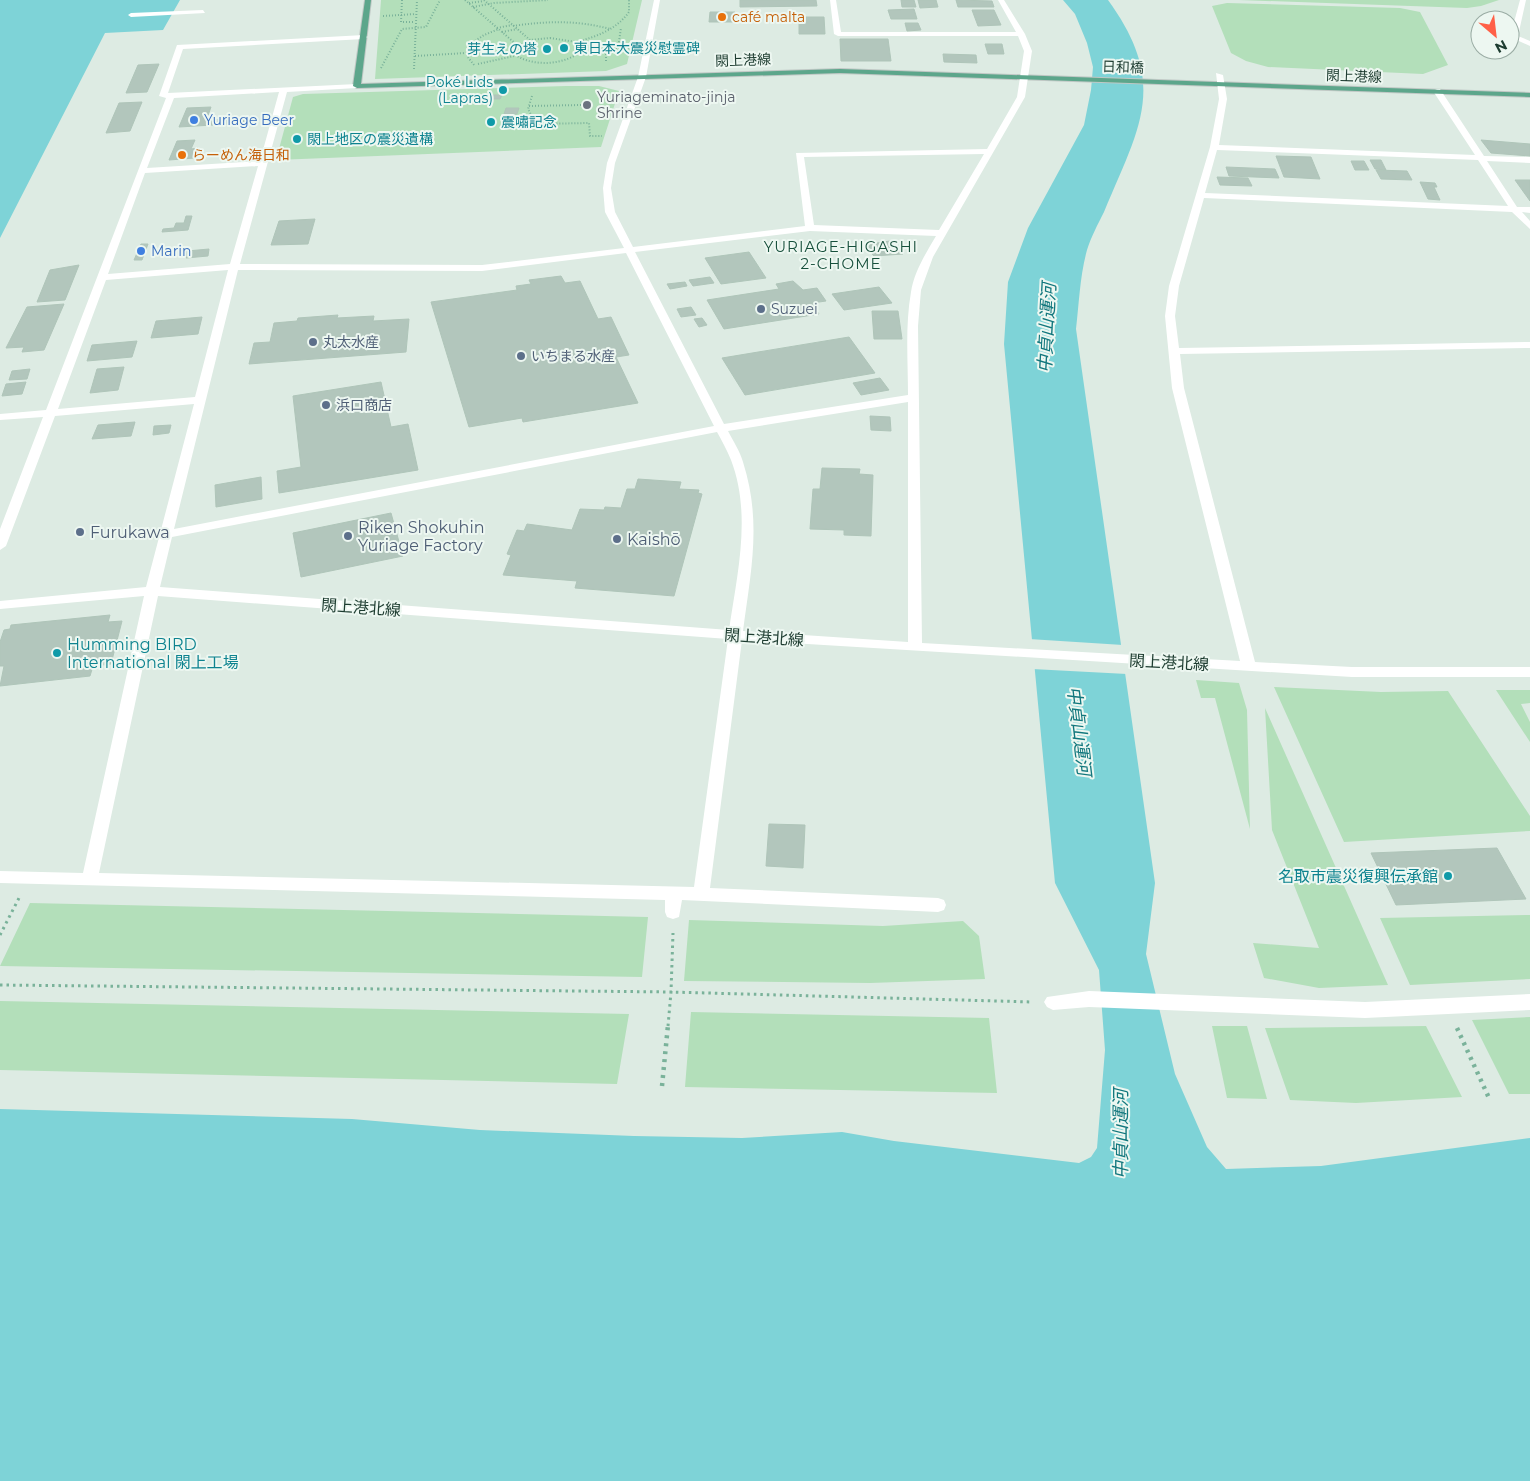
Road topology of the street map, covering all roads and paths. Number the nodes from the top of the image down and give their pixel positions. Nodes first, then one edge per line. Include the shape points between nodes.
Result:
1 (368, 0) edge
2 (402, 0) edge
3 (417, 0) edge
4 (440, 0) edge
5 (465, 0) edge
6 (484, 0) edge
7 (548, 0) edge
8 (629, 0) edge
9 (657, 0) edge
10 (833, 0) edge
11 (1001, 0) edge
12 (1523, 0) edge
13 (469, 3) junction
14 (488, 4) junction
15 (473, 7) junction
16 (203, 12) dead end
17 (416, 14) junction
18 (396, 15) dead end
19 (401, 15) junction
20 (131, 16) dead end
21 (416, 22) junction
22 (513, 25) junction
23 (416, 28) junction
24 (498, 28) junction
25 (620, 28) dead end
26 (517, 29) junction
27 (610, 30) junction
28 (502, 32) junction
29 (1021, 34) junction
30 (364, 37) junction
31 (530, 40) junction
32 (576, 42) junction
33 (1530, 44) edge
34 (517, 45) junction
35 (583, 48) junction
36 (618, 48) junction
37 (634, 48) dead end
38 (466, 53) junction
39 (415, 56) junction
40 (514, 56) junction
41 (415, 61) dead end
42 (380, 72) dead end
43 (1025, 76) junction
44 (642, 77) junction
45 (1068, 78) joint
46 (1220, 79) junction
47 (1178, 81) joint
48 (357, 86) junction
49 (284, 89) junction
50 (1437, 91) junction
51 (532, 94) dead end
52 (1530, 95) edge
53 (170, 97) junction
54 (529, 106) junction
55 (581, 106) dead end
56 (605, 136) dead end
57 (1214, 147) junction
58 (990, 151) junction
59 (1482, 158) junction
60 (1530, 160) edge
61 (262, 163) junction
62 (142, 171) junction
63 (1200, 195) junction
64 (1515, 210) junction
65 (1530, 210) edge
66 (1530, 226) edge
67 (810, 228) junction
68 (942, 233) junction
69 (628, 249) junction
70 (234, 267) junction
71 (101, 277) junction
72 (1530, 345) edge
73 (1173, 352) junction
74 (913, 398) junction
75 (201, 400) junction
76 (49, 413) junction
77 (0, 417) edge
78 (722, 428) junction
79 (166, 534) junction
80 (0, 546) edge
81 (152, 591) junction
82 (0, 605) edge
83 (735, 635) junction
84 (915, 646) junction
85 (1249, 667) junction
86 (1530, 672) edge
87 (0, 877) edge
88 (90, 878) junction
89 (674, 894) junction
90 (701, 894) junction
91 (938, 905) dead end
92 (15, 906) dead end
93 (673, 912) joint
94 (0, 935) edge
95 (0, 985) edge
96 (671, 992) junction
97 (1053, 1002) joint
98 (1530, 1002) edge
99 (1447, 1007) junction
100 (662, 1086) dead end
101 (1489, 1098) dead end

1 - 30 main road
2 - 19 path
3 - 17 path
4 - 23 path via 426,27
5 - 13 path
6 - 13 path
6 - 14 path
7 - 14 path
8 - 27 path via 627,15
9 - 44 street
10 - 29 street via 838,34
11 - 29 street
12 - 33 street via 1514,37
13 - 15 path
14 - 15 path
14 - 22 path
15 - 24 path
16 - 20 street
17 - 19 path
17 - 21 path
18 - 19 path
19 - 21 path via 401,22
21 - 23 path
22 - 24 path
22 - 26 path
22 - 27 path via 557,22
23 - 39 path
23 - 42 path via 402,29
24 - 28 path
24 - 38 path via 472,42
25 - 36 path
26 - 28 path
26 - 31 path
27 - 32 path
28 - 34 path
29 - 43 street via 1028,51
30 - 48 main road
30 - 53 street via 180,47 163,96
31 - 32 path via 555,38
31 - 34 path
32 - 35 path
34 - 40 path via 512,52
35 - 36 path
35 - 40 path via 569,59 548,62 527,61
36 - 37 path
38 - 39 path
38 - 40 path via 474,65
39 - 41 path
43 - 44 main road, 閖上港線 via 840,71
43 - 45 main road, 閖上港線
43 - 58 street via 1021,97
44 - 48 main road, 閖上港線
44 - 69 street via 611,163 607,188 610,212
45 - 47 main road, 日和橋
46 - 47 main road, 閖上港線
46 - 50 main road, 閖上港線
46 - 57 street via 1223,99
48 - 49 street
49 - 53 street
49 - 61 street
50 - 52 main road, 閖上港線
50 - 59 street
51 - 54 path
53 - 62 street
54 - 55 path
54 - 56 path via 536,124 589,123 590,136
57 - 59 street
57 - 63 street
58 - 67 street via 799,155
58 - 68 street
59 - 60 street
59 - 64 street
61 - 62 street
61 - 70 street
62 - 71 street
63 - 64 street
63 - 73 street via 1174,286 1170,316
64 - 65 street
64 - 66 street
67 - 68 street
67 - 69 street
68 - 74 street via 928,257 916,290
69 - 70 street via 482,268
69 - 78 street
70 - 71 street
70 - 75 street
71 - 76 street
72 - 73 street
73 - 85 street via 1178,388
74 - 78 street
74 - 84 street
75 - 76 street
75 - 79 street
76 - 77 street
76 - 80 street
78 - 79 street
78 - 83 street via 737,460 746,498 749,533
79 - 81 street
81 - 82 street, 閖上港北線
81 - 83 street, 閖上港北線
81 - 88 street
83 - 84 street, 閖上港北線
83 - 90 street
84 - 85 street, 閖上港北線
85 - 86 street, 閖上港北線 via 1352,672
87 - 88 street
88 - 89 street
89 - 90 street
89 - 93 street
90 - 91 street
92 - 94 path
93 - 96 path
95 - 96 path
96 - 97 path
96 - 100 path
97 - 99 street via 1089,999 1365,1010
98 - 99 street
99 - 101 path

